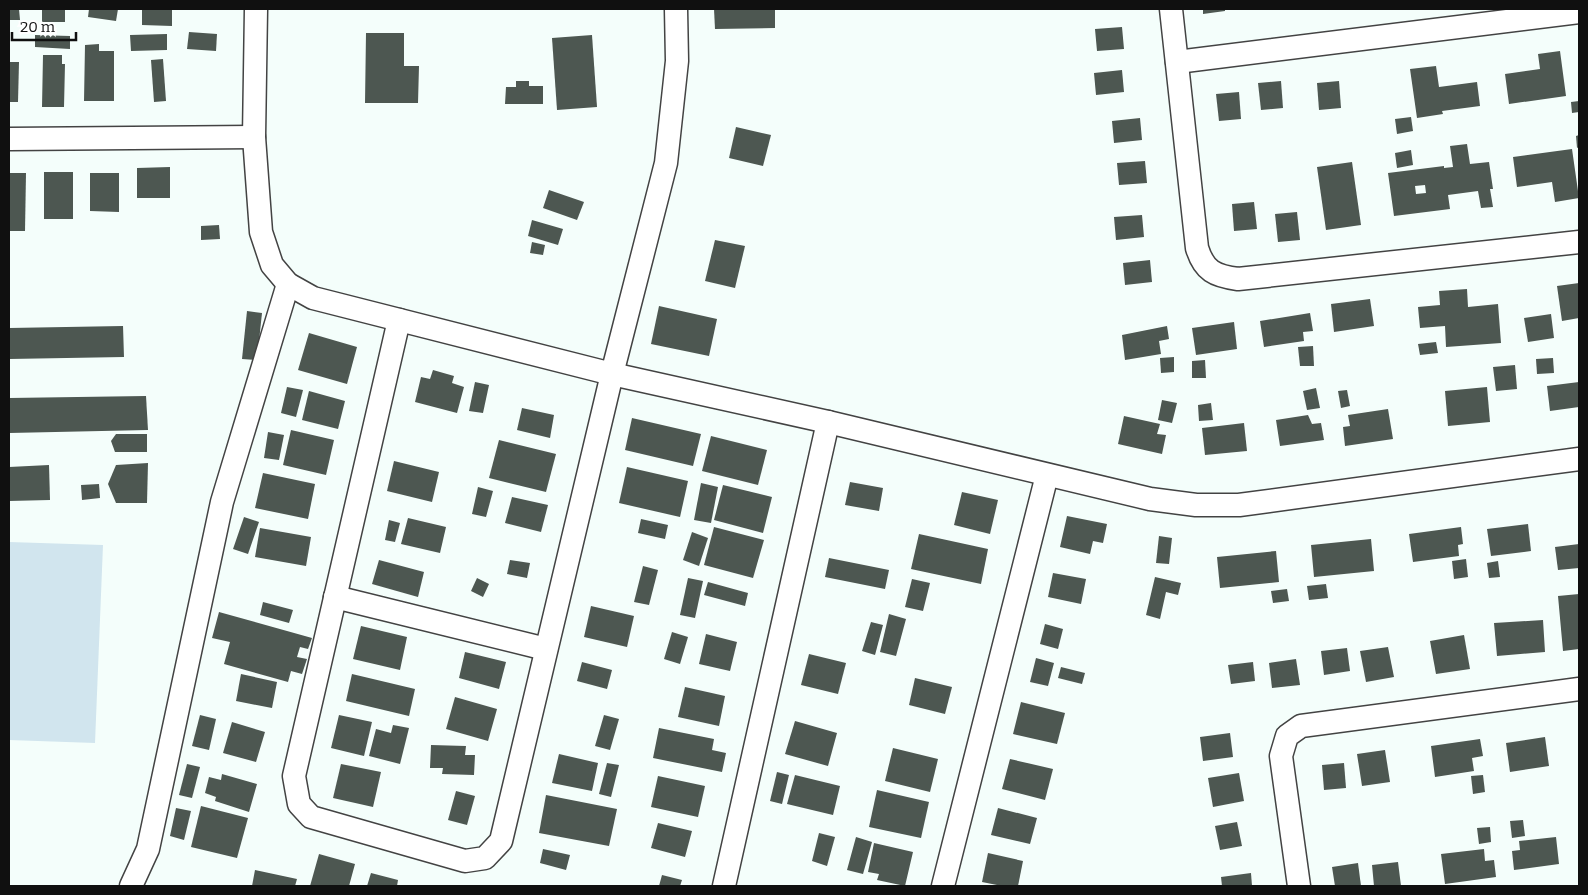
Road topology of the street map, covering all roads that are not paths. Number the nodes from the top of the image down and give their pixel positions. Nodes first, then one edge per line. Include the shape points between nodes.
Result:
1 (256, 9) edge
2 (676, 9) edge
3 (1171, 9) edge
4 (1579, 12) edge
5 (1177, 62) junction
6 (254, 137) junction
7 (9, 139) edge
8 (1579, 242) edge
9 (288, 284) junction
10 (399, 320) junction
11 (612, 374) junction
12 (828, 422) junction
13 (1579, 459) edge
14 (1047, 475) junction
15 (335, 597) junction
16 (546, 649) junction
17 (1579, 689) edge
18 (131, 886) edge
19 (724, 886) edge
20 (943, 886) edge
21 (1299, 886) edge

1 - 6 street
2 - 11 street via 677,61 666,163
3 - 5 street
4 - 5 street
5 - 8 street via 1197,248 1201,261 1211,272 1238,279
6 - 7 street
6 - 9 street via 261,232 272,265
9 - 10 street via 313,298
9 - 18 street via 222,502 148,849
10 - 11 street
10 - 15 street
11 - 12 street
11 - 16 street
12 - 14 street
12 - 19 street
13 - 14 street via 1239,505 1196,505 1150,499
14 - 20 street
15 - 16 street
15 - 16 street via 294,776 299,804 311,817 465,861 485,858 501,841
17 - 21 street via 1301,726 1287,736 1281,756

